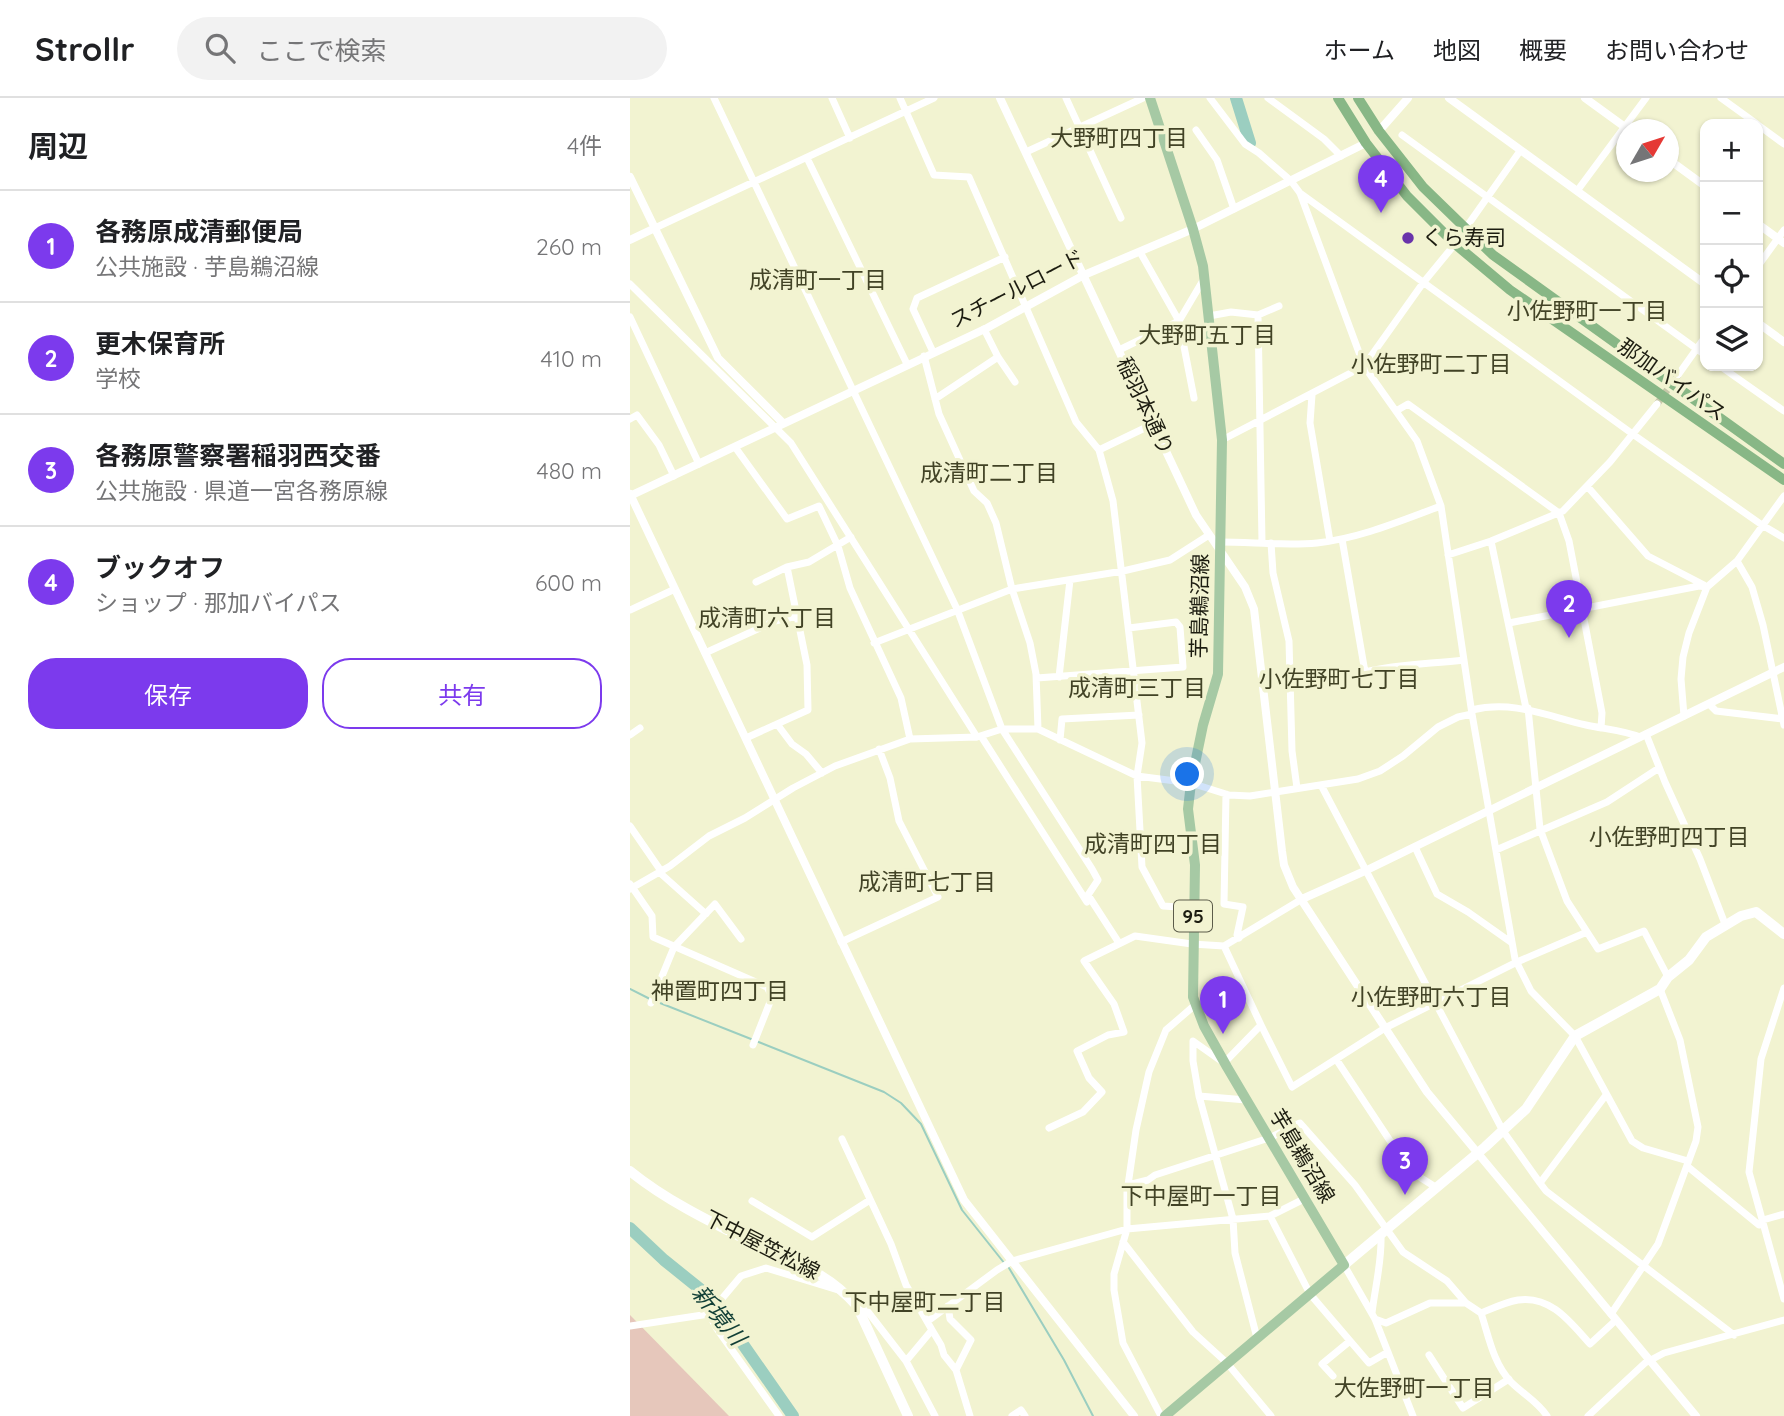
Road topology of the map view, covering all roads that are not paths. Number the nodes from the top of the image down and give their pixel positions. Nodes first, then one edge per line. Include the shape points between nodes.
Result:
1 (714, 98) edge
2 (832, 98) edge
3 (900, 98) edge
4 (934, 98) edge
5 (1000, 98) edge
6 (1066, 98) edge
7 (1143, 98) edge
8 (1150, 98) edge
9 (1210, 98) edge
10 (1268, 98) edge
11 (1338, 98) edge
12 (1358, 98) edge
13 (1408, 98) edge
14 (1449, 98) edge
15 (1585, 98) edge
16 (1646, 98) edge
17 (1721, 98) edge
18 (906, 111) junction
19 (1633, 119) edge
20 (1749, 119) edge
21 (1616, 120) edge
22 (1080, 127) junction
23 (1763, 129) edge
24 (1196, 130) dead end
25 (1378, 131) junction
26 (1402, 135) dead end
27 (850, 138) junction
28 (1616, 142) edge
29 (1366, 143) junction
30 (1784, 144) edge
31 (1520, 151) junction
32 (1026, 152) junction
33 (1341, 156) junction
34 (807, 158) junction
35 (1679, 167) edge
36 (630, 177) edge
37 (1291, 181) junction
38 (1700, 182) edge
39 (754, 183) junction
40 (1577, 191) junction
41 (1300, 192) junction
42 (1487, 198) junction
43 (1234, 209) junction
44 (1121, 218) dead end
45 (655, 228) junction
46 (1763, 228) edge
47 (1194, 229) junction
48 (1465, 229) junction
49 (1784, 230) edge
50 (630, 240) edge
51 (1781, 241) edge
52 (1454, 244) junction
53 (1140, 252) junction
54 (1005, 257) junction
55 (1763, 260) edge
56 (1084, 275) junction
57 (1205, 276) junction
58 (1700, 280) edge
59 (1423, 283) junction
60 (630, 284) edge
61 (1026, 305) junction
62 (1279, 306) dead end
63 (1258, 315) junction
64 (1209, 316) junction
65 (630, 317) edge
66 (1180, 321) junction
67 (1763, 327) edge
68 (984, 329) junction
69 (1784, 342) edge
70 (1700, 344) edge
71 (1696, 349) junction
72 (1119, 350) junction
73 (1700, 352) edge
74 (928, 354) junction
75 (998, 358) junction
76 (907, 364) junction
77 (1364, 366) junction
78 (1727, 371) edge
79 (1678, 375) tunnel mouth
80 (1015, 382) dead end
81 (852, 390) junction
82 (1312, 395) junction
83 (1194, 398) dead end
84 (935, 399) junction
85 (1657, 404) tunnel mouth
86 (1396, 411) junction
87 (1784, 411) edge
88 (630, 419) edge
89 (1259, 421) junction
90 (1153, 424) junction
91 (779, 425) junction
92 (1633, 435) junction
93 (1222, 440) junction
94 (735, 447) junction
95 (1099, 450) junction
96 (699, 464) junction
97 (1784, 464) edge
98 (674, 476) junction
99 (1784, 480) edge
100 (1587, 486) junction
101 (630, 495) edge
102 (1784, 496) edge
103 (1441, 506) junction
104 (1559, 513) junction
105 (1762, 525) junction
106 (851, 537) junction
107 (1784, 538) edge
108 (1342, 539) junction
109 (1217, 540) junction
110 (1330, 541) junction
111 (1491, 541) junction
112 (1267, 543) junction
113 (838, 545) junction
114 (1448, 555) junction
115 (1737, 561) junction
116 (787, 567) junction
117 (1123, 571) junction
118 (1070, 580) junction
119 (756, 582) dead end
120 (1707, 587) junction
121 (675, 589) junction
122 (1012, 589) junction
123 (957, 609) junction
124 (1581, 609) junction
125 (630, 610) edge
126 (798, 616) junction
127 (1509, 623) junction
128 (1129, 628) junction
129 (909, 629) junction
130 (874, 643) junction
131 (705, 653) junction
132 (1464, 660) junction
133 (1784, 667) edge
134 (1134, 671) junction
135 (1773, 674) junction
136 (1059, 677) junction
137 (1037, 678) junction
138 (1709, 704) junction
139 (1527, 708) junction
140 (1472, 712) junction
141 (1139, 715) junction
142 (1684, 716) junction
143 (1783, 719) edge
144 (777, 724) junction
145 (640, 728) dead end
146 (1601, 728) junction
147 (1002, 729) junction
148 (1038, 729) junction
149 (630, 735) edge
150 (979, 736) junction
151 (1643, 736) junction
152 (746, 738) junction
153 (910, 740) junction
154 (1060, 740) junction
155 (879, 749) junction
156 (1659, 768) junction
157 (822, 774) junction
158 (1137, 776) junction
159 (1191, 783) junction
160 (1321, 785) junction
161 (1297, 788) junction
162 (1536, 788) junction
163 (1275, 791) junction
164 (1226, 794) junction
165 (775, 800) junction
166 (1489, 810) junction
167 (630, 826) edge
168 (1540, 829) junction
169 (1415, 846) junction
170 (1496, 850) junction
171 (1367, 870) junction
172 (660, 872) junction
173 (631, 887) edge
174 (1302, 899) junction
175 (1194, 908) junction
176 (706, 914) junction
177 (1100, 914) junction
178 (1724, 924) junction
179 (1587, 932) junction
180 (1784, 934) edge
181 (1239, 938) junction
182 (741, 939) dead end
183 (841, 942) junction
184 (1119, 943) junction
185 (1513, 943) junction
186 (1192, 944) junction
187 (1224, 946) junction
188 (674, 947) junction
189 (1517, 962) junction
190 (1668, 977) junction
191 (1784, 988) edge
192 (1660, 989) junction
193 (652, 1001) dead end
194 (1436, 1003) junction
195 (1195, 1005) junction
196 (1261, 1025) junction
197 (1385, 1028) junction
198 (1575, 1036) junction
199 (754, 1042) dead end
200 (1336, 1059) junction
201 (1224, 1063) junction
202 (1606, 1095) junction
203 (1199, 1096) junction
204 (1246, 1100) junction
205 (1049, 1128) dead end
206 (1503, 1131) junction
207 (842, 1139) dead end
208 (1269, 1139) junction
209 (1478, 1152) junction
210 (1216, 1156) junction
211 (1687, 1163) junction
212 (630, 1171) edge
213 (1540, 1182) junction
214 (1128, 1185) junction
215 (1437, 1188) junction
216 (1304, 1199) junction
217 (870, 1200) junction
218 (752, 1201) dead end
219 (1784, 1214) edge
220 (1270, 1216) junction
221 (1233, 1219) junction
222 (1763, 1222) junction
223 (1127, 1229) junction
224 (1384, 1233) junction
225 (1124, 1242) junction
226 (1008, 1264) junction
227 (1344, 1265) junction
228 (1644, 1266) junction
229 (845, 1293) junction
230 (1310, 1294) junction
231 (1784, 1299) edge
232 (854, 1303) junction
233 (1466, 1303) junction
234 (948, 1306) junction
235 (1481, 1312) junction
236 (709, 1314) junction
237 (1374, 1316) junction
238 (1613, 1317) junction
239 (1784, 1320) edge
240 (928, 1321) junction
241 (630, 1326) edge
242 (932, 1330) junction
243 (1734, 1335) junction
244 (1257, 1338) junction
245 (1350, 1341) junction
246 (1388, 1352) junction
247 (1429, 1355) dead end
248 (1649, 1360) junction
249 (906, 1361) junction
250 (1227, 1363) junction
251 (956, 1370) junction
252 (1333, 1376) dead end
253 (1509, 1379) junction
254 (779, 1416) edge
255 (908, 1416) edge
256 (935, 1416) edge
257 (970, 1416) edge
258 (1012, 1416) edge
259 (1025, 1416) edge
260 (1134, 1416) edge
261 (1163, 1416) edge
262 (1271, 1416) edge
263 (1413, 1416) edge
264 (1547, 1416) edge
265 (1588, 1416) edge
266 (1696, 1416) edge

1 - 39 street
2 - 27 street
3 - 18 street
4 - 18 street
5 - 32 street, 稲羽本通り
6 - 22 street
7 - 22 street
8 - 47 main road, 芋島鵜沼線 / 95
9 - 37 street via 1245,144
10 - 33 street
11 - 29 highway, 那加バイパス
12 - 25 highway, 那加バイパス
13 - 25 street, スチールロード
14 - 31 street
15 - 21 street
16 - 19 street
17 - 20 street
18 - 27 street
18 - 54 street via 934,175 969,177
22 - 32 street
22 - 44 street
23 - 30 street
24 - 43 street via 1217,160
25 - 29 highway, スチールロード
25 - 48 highway, 那加バイパス via 1423,187
26 - 42 street
27 - 34 street
28 - 40 street
29 - 33 street, スチールロード
29 - 52 highway, 那加バイパス via 1407,196
31 - 40 street
31 - 42 street
32 - 56 street, 稲羽本通り
33 - 37 street, スチールロード
34 - 39 street
34 - 76 street
35 - 38 street
36 - 45 street
37 - 41 street
37 - 43 street, スチールロード
39 - 45 street
39 - 81 street
40 - 58 street
41 - 59 street
41 - 77 street
42 - 48 street
42 - 71 street
43 - 47 street, スチールロード
45 - 50 street
45 - 91 street via 719,358
46 - 51 street
47 - 53 street, スチールロード
47 - 57 main road, 芋島鵜沼線 / 95
48 - 97 highway, 那加バイパス via 1523,277
49 - 51 street
51 - 55 street
52 - 59 street
52 - 99 highway, 那加バイパス via 1510,290
53 - 56 street, スチールロード
53 - 66 street
54 - 61 street
54 - 74 street via 917,298 913,309
56 - 61 street, スチールロード
56 - 72 street, 稲羽本通り
57 - 64 main road, 芋島鵜沼線 / 95
57 - 66 street
59 - 77 street
59 - 92 street
60 - 91 street
61 - 68 street, スチールロード
61 - 95 street via 1076,422
62 - 63 street
63 - 64 street via 1231,312
63 - 89 street
64 - 93 main road, 芋島鵜沼線 / 95
65 - 96 street
66 - 72 street
66 - 83 street
67 - 69 street
68 - 74 street, スチールロード
68 - 75 street
70 - 71 street
71 - 73 street
71 - 79 street
72 - 90 street, 稲羽本通り
74 - 76 street, スチールロード
74 - 84 street
75 - 80 street
75 - 84 street
76 - 81 street, スチールロード
77 - 82 street
77 - 86 street
78 - 87 street
81 - 91 street, スチールロード
81 - 123 street
82 - 89 street
82 - 110 street via 1310,423
84 - 122 street via 974,491 987,503 996,523
85 - 92 street
86 - 103 street via 1417,441
86 - 104 street via 1408,404
88 - 98 street via 637,415
89 - 93 street
89 - 112 street
90 - 95 street
90 - 109 street, 稲羽本通り via 1196,515
91 - 94 street, スチールロード
91 - 106 street
92 - 100 street
92 - 105 street
93 - 109 main road, 芋島鵜沼線 / 95
94 - 96 street, スチールロード
94 - 113 street via 787,519 819,506
95 - 117 street via 1113,501
96 - 98 street, スチールロード
98 - 101 street, スチールロード
100 - 104 street
100 - 120 street via 1648,556
101 - 121 street
102 - 105 street
103 - 108 street
103 - 114 street
104 - 111 street
104 - 124 street
105 - 107 street
105 - 115 street
106 - 113 street
106 - 129 street
108 - 110 street
108 - 132 street via 1365,672
109 - 112 street
109 - 117 street via 1170,560
109 - 159 main road, 芋島鵜沼線 / 95 via 1218,674
109 - 163 street, 稲羽本通り via 1254,609
110 - 112 street
111 - 114 street
111 - 127 street
112 - 161 street via 1289,641
113 - 116 street via 809,562
113 - 130 street via 850,588
114 - 132 street
115 - 120 street
115 - 135 street via 1752,587
116 - 119 street
116 - 126 street
117 - 118 street
117 - 128 street
118 - 122 street
118 - 136 street
120 - 124 street
120 - 142 street via 1683,657
121 - 125 street
121 - 131 street
122 - 123 street
122 - 137 street
123 - 129 street
123 - 147 street
124 - 127 street
124 - 146 street
126 - 131 street via 775,621
126 - 144 street via 807,665 808,710
127 - 139 street
128 - 134 street
128 - 134 street via 1176,622 1180,627 1183,667
129 - 130 street
129 - 150 street
130 - 153 street via 901,698
131 - 152 street
132 - 140 street
133 - 135 street
134 - 136 street
134 - 141 street
135 - 138 street
135 - 143 street
136 - 137 street
137 - 148 street
138 - 142 street
138 - 143 street via 1716,711
139 - 140 street via 1489,706
139 - 146 street
139 - 162 street
140 - 160 street via 1438,727 1380,771
140 - 166 street
141 - 154 street via 1062,719
141 - 158 street via 1142,743
142 - 151 street
144 - 152 street
144 - 157 street
145 - 149 street
146 - 151 street
147 - 148 street
147 - 150 street
147 - 177 street via 1098,880 1088,895
148 - 154 street
150 - 153 street
150 - 177 street via 1096,916
151 - 156 street
151 - 162 street
152 - 165 street
153 - 155 street
154 - 158 street
155 - 157 street
155 - 183 street via 899,821 938,897
156 - 168 street via 1607,802
156 - 178 street
157 - 165 street
158 - 159 street
158 - 175 street via 1142,867 1163,906
159 - 164 street
159 - 175 main road, 芋島鵜沼線 / 95 via 1188,819 1195,865
160 - 161 street
160 - 171 street
161 - 163 street
162 - 166 street
162 - 168 street
163 - 164 street
163 - 174 street, 稲羽本通り via 1284,866
164 - 181 street via 1224,904 1243,907
165 - 172 street via 709,835
165 - 183 street
166 - 169 street
166 - 170 street
167 - 172 street
168 - 170 street
168 - 179 street via 1567,901
169 - 171 street
169 - 185 street via 1437,894
170 - 185 street
171 - 174 street
171 - 194 street
172 - 173 street
172 - 176 street
173 - 188 street via 652,916 653,937
174 - 181 street
174 - 197 street, 稲羽本通り
175 - 186 main road, 芋島鵜沼線 / 95
176 - 182 street via 715,904
176 - 188 street
177 - 184 street
178 - 180 main road via 1756,912
178 - 190 main road
179 - 189 street
179 - 190 street via 1598,949 1644,932
181 - 187 street
183 - 226 street via 964,1200
184 - 186 street via 1135,936
184 - 205 street via 1084,961 1114,1004 1124,1032 1077,1051 1089,1078 1102,1092 1083,1112
185 - 189 street
186 - 187 street
186 - 195 main road, 芋島鵜沼線 / 95
187 - 196 street
188 - 193 street
188 - 199 street via 767,987 772,997
189 - 194 street
189 - 198 street via 1531,991
190 - 192 main road
191 - 222 street via 1761,1059 1749,1172
192 - 198 main road
192 - 211 street via 1680,1040 1698,1126
194 - 197 street
194 - 206 street
195 - 201 main road, 芋島鵜沼線 / 95
195 - 214 street via 1166,1030 1149,1072
196 - 200 street via 1292,1087
196 - 201 street
197 - 200 street
197 - 209 street, 稲羽本通り via 1427,1092
198 - 202 street
198 - 206 main road via 1527,1109
200 - 215 street via 1410,1171
201 - 203 street via 1193,1041
201 - 204 main road, 芋島鵜沼線 / 95
202 - 211 street via 1632,1141
202 - 213 street
203 - 204 street
203 - 210 street
204 - 208 main road, 芋島鵜沼線 / 95
206 - 209 main road
206 - 213 street
207 - 217 street
208 - 210 street
208 - 216 main road, 芋島鵜沼線 / 95
208 - 224 street via 1300,1123 1354,1185
209 - 215 main road
209 - 238 street, 稲羽本通り
210 - 214 street
210 - 221 street
211 - 222 street via 1759,1225
211 - 228 street via 1667,1224
212 - 229 main road, 下中屋笠松線 via 646,1185 728,1230 831,1280
213 - 228 street
214 - 223 street
215 - 224 main road
216 - 220 street
216 - 227 main road, 芋島鵜沼線 / 95
217 - 218 street via 812,1237
217 - 240 street via 906,1285
219 - 222 street
220 - 221 street
220 - 230 street
221 - 223 street
221 - 244 street via 1235,1253
222 - 231 street
223 - 225 street
223 - 226 street
224 - 227 main road
224 - 233 street via 1403,1252 1447,1281
224 - 237 street
225 - 250 street via 1193,1332
225 - 261 street via 1114,1274 1123,1343
226 - 234 street
226 - 260 street
227 - 230 main road
227 - 237 street
228 - 238 street
228 - 243 street
229 - 232 main road, 下中屋笠松線
229 - 236 street via 766,1268 741,1276
230 - 244 main road
230 - 245 street
232 - 249 street via 865,1308
232 - 255 main road, 下中屋笠松線
233 - 235 street
233 - 237 street via 1430,1303 1386,1323
234 - 240 street
234 - 251 street via 950,1319 971,1340
235 - 238 street via 1517,1300 1542,1303 1558,1309 1590,1344
235 - 253 street via 1490,1345
236 - 241 street
236 - 254 street
237 - 246 street
238 - 248 street, 稲羽本通り
239 - 243 street
240 - 242 street
242 - 249 street
242 - 251 street
243 - 248 street
244 - 250 main road
245 - 246 street via 1369,1363
245 - 252 street via 1322,1364
246 - 263 street
247 - 253 street via 1463,1408
248 - 265 street
248 - 266 street, 稲羽本通り
249 - 256 street
250 - 261 main road
250 - 262 street
251 - 257 street
253 - 264 street
258 - 259 street via 1021,1410

